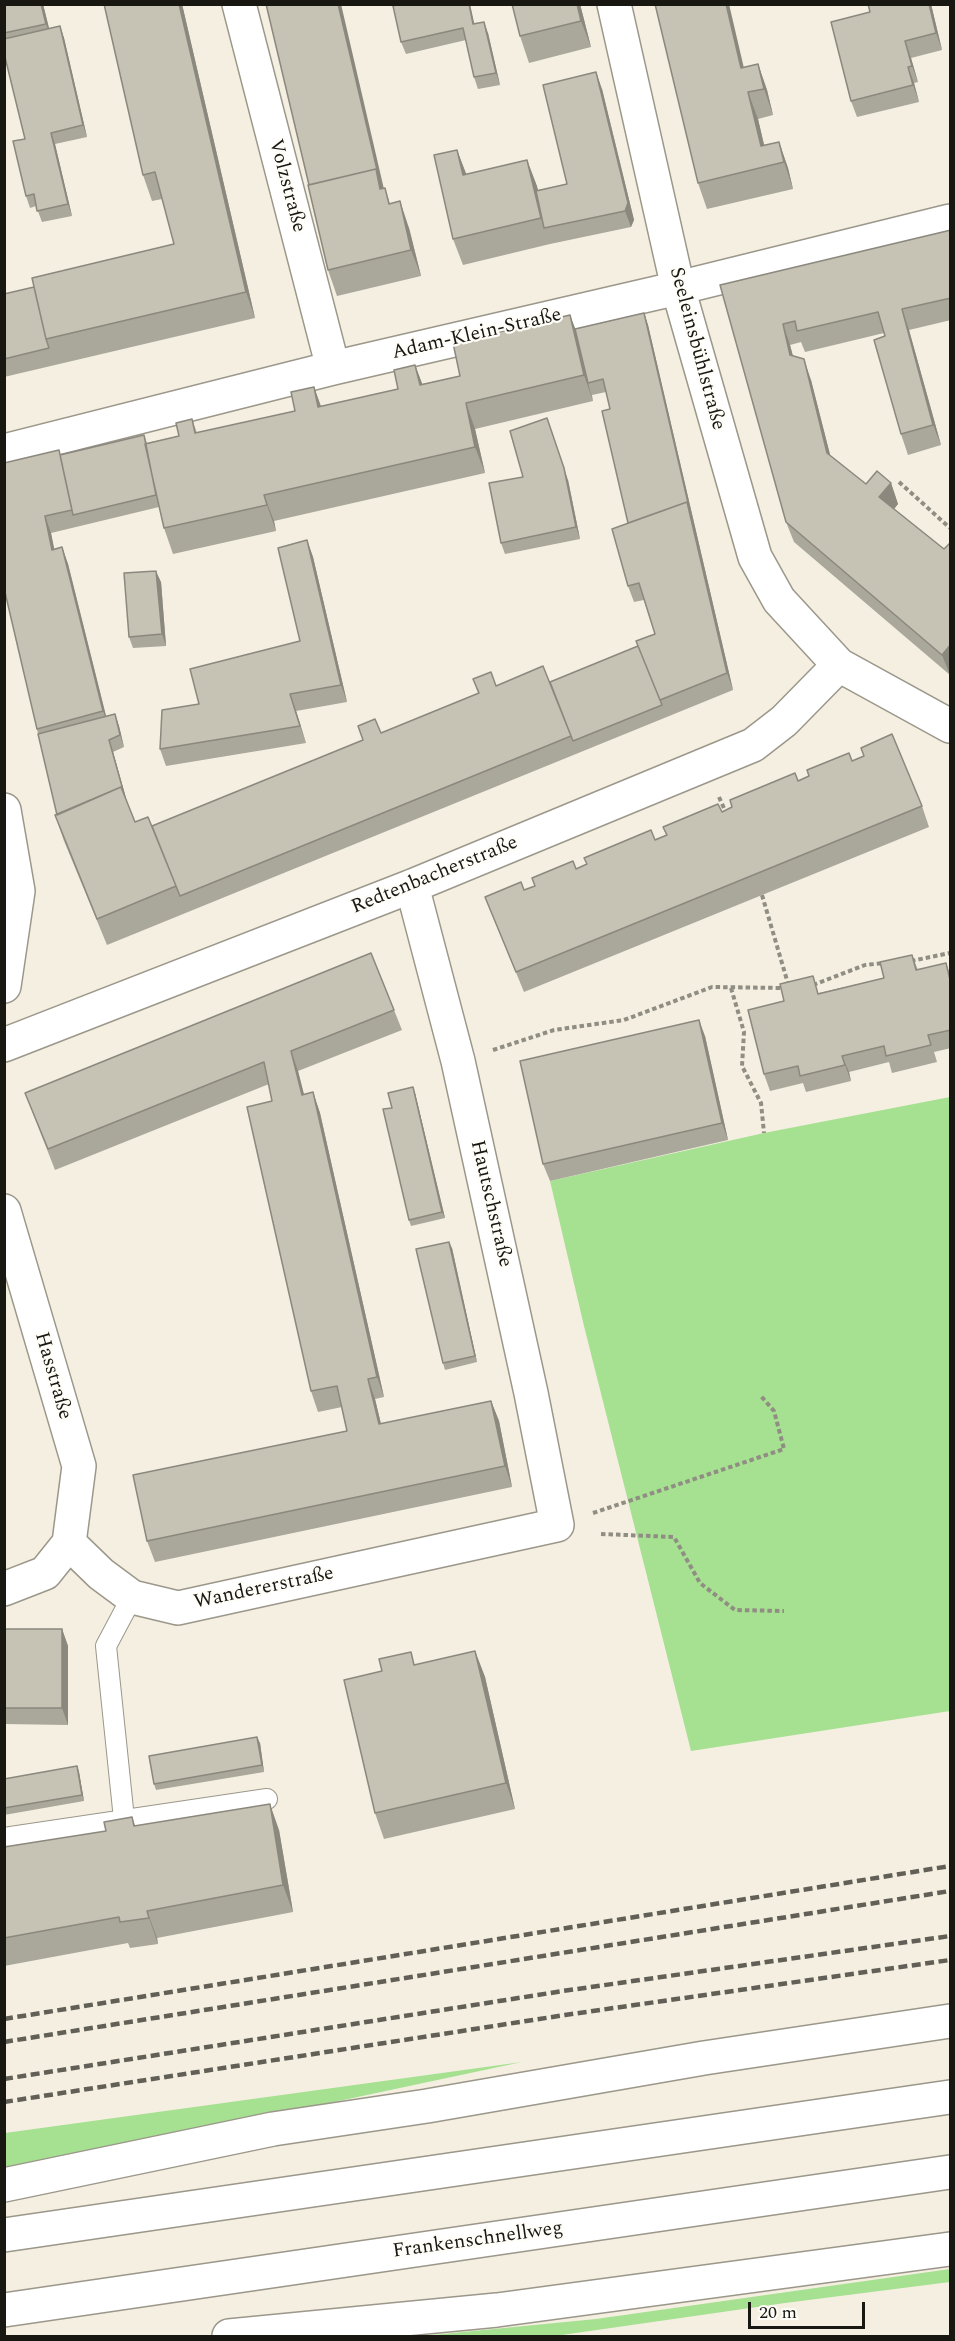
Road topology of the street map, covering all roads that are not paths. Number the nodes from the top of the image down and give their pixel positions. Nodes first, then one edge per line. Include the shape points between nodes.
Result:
1 (239, 4) edge
2 (614, 4) edge
3 (951, 221) edge
4 (678, 288) junction
5 (333, 368) junction
6 (4, 451) edge
7 (839, 665) junction
8 (951, 726) edge
9 (4, 810) edge
10 (412, 886) junction
11 (4, 986) edge
12 (4, 1045) edge
13 (4, 1211) edge
14 (557, 1525) joint
15 (69, 1543) junction
16 (4, 1589) edge
17 (132, 1597) junction
18 (267, 1799) dead end
19 (124, 1819) junction
20 (4, 1838) edge
21 (951, 2021) edge
22 (951, 2097) edge
23 (951, 2172) edge
24 (4, 2185) edge
25 (4, 2235) edge
26 (951, 2249) edge
27 (4, 2310) edge
28 (229, 2337) edge

1 - 5 main road, Volzstraße
2 - 4 main road, Seeleinsbühlstraße
3 - 4 main road, Adam-Klein-Straße
4 - 5 main road, Adam-Klein-Straße
4 - 7 main road, Seeleinsbühlstraße via 755,557 779,600
5 - 6 main road, Adam-Klein-Straße
7 - 8 main road, Seeleinsbühlstraße
7 - 10 main road, Redtenbacherstraße via 784,721 753,745
9 - 11 main road via 18,891
10 - 12 main road, Redtenbacherstraße
10 - 14 main road, Hautschstraße via 458,1061
13 - 15 main road, Hasstraße via 79,1466
14 - 17 main road, Wandererstraße via 178,1608
15 - 16 main road via 45,1573
15 - 17 main road, Wandererstraße
17 - 19 lane via 106,1646
18 - 19 lane
19 - 20 lane
21 - 24 main road via 273,2130
22 - 25 main road
23 - 27 main road, Frankenschnellweg
26 - 28 main road via 497,2310

